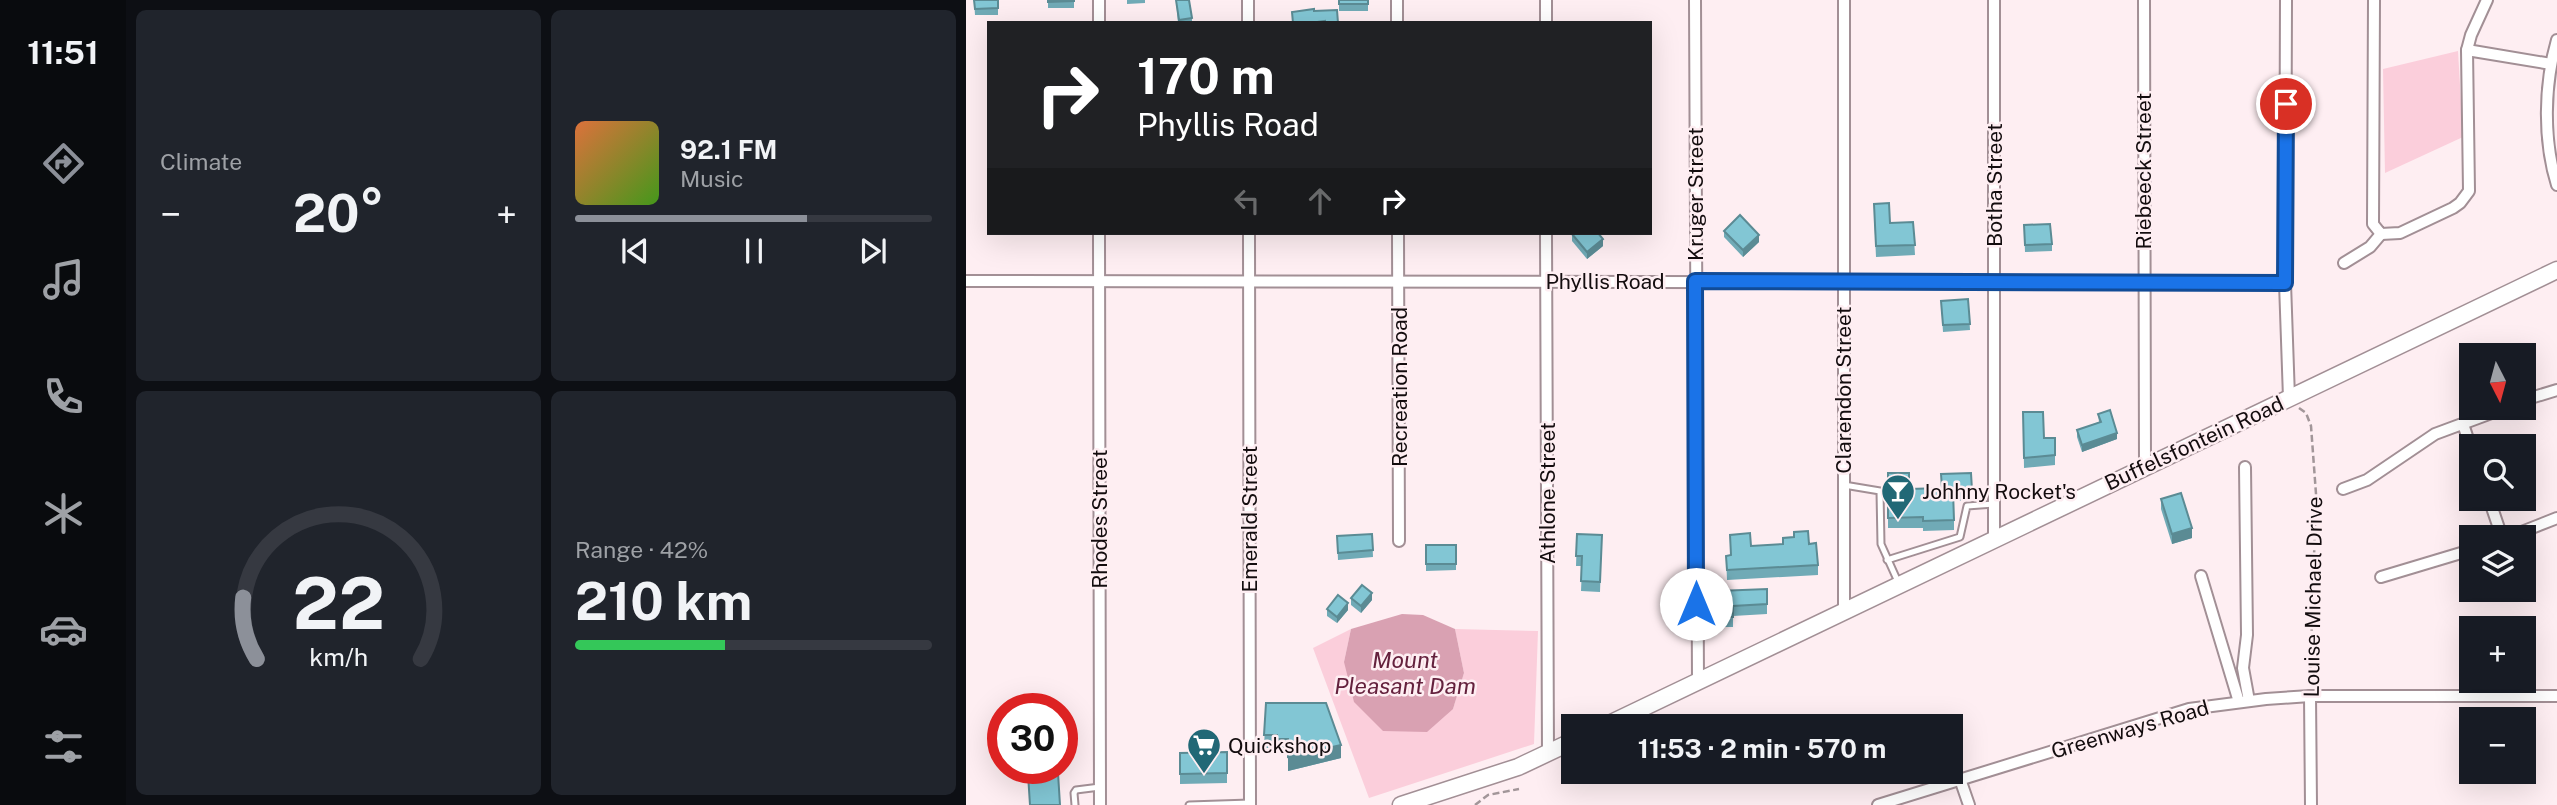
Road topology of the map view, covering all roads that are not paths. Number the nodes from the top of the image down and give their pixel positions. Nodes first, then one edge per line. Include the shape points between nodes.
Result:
1 (1099, 0) edge
2 (1248, 0) edge
3 (1397, 0) edge
4 (1546, 0) edge
5 (1695, 0) edge
6 (1844, 0) edge
7 (1994, 0) edge
8 (2144, 0) edge
9 (2286, 0) edge
10 (2374, 0) edge
11 (2487, 0) edge
12 (1099, 21) edge
13 (1248, 21) edge
14 (1397, 21) edge
15 (1546, 21) edge
16 (2557, 40) edge
17 (2467, 50) junction
18 (2551, 64) junction
19 (2557, 185) edge
20 (2381, 234) junction
21 (1099, 235) edge
22 (1249, 235) edge
23 (1398, 235) edge
24 (1546, 235) edge
25 (2344, 263) dead end
26 (2557, 270) edge
27 (966, 281) edge
28 (1546, 281) junction
29 (1695, 281) junction
30 (1843, 282) junction
31 (1994, 282) junction
32 (2143, 282) junction
33 (1099, 283) junction
34 (1249, 283) junction
35 (1399, 283) junction
36 (2285, 283) junction
37 (2557, 390) edge
38 (2536, 396) edge
39 (2289, 398) junction
40 (2474, 420) edge
41 (2463, 424) junction
42 (2466, 434) edge
43 (2145, 467) junction
44 (2245, 467) dead end
45 (1844, 485) junction
46 (2343, 489) dead end
47 (1994, 503) junction
48 (2557, 518) edge
49 (2536, 526) edge
50 (1994, 537) junction
51 (1399, 541) dead end
52 (2459, 554) edge
53 (1887, 560) junction
54 (2201, 576) dead end
55 (2381, 578) dead end
56 (1900, 584) junction
57 (1844, 612) junction
58 (1698, 681) junction
59 (2310, 696) junction
60 (2557, 696) edge
61 (2244, 701) junction
62 (1630, 714) edge
63 (1561, 747) edge
64 (1548, 754) junction
65 (1963, 778) edge
66 (1944, 784) edge
67 (1962, 784) edge
68 (1100, 787) junction
69 (1250, 804) edge
70 (1075, 805) edge
71 (1100, 805) edge
72 (1189, 805) edge
73 (1401, 805) edge
74 (1878, 805) edge
75 (1969, 805) edge
76 (2311, 805) edge

1 - 12 street
2 - 13 street
3 - 14 street
4 - 15 street
5 - 29 street, Kruger Street
6 - 30 street, Clarendon Street
7 - 31 street, Botha Street
8 - 32 street, Riebeeck Street
9 - 36 street
10 - 20 street via 2372,206 2373,224
11 - 17 street
16 - 18 street
17 - 18 street
17 - 20 street via 2469,191 2453,208 2400,233
18 - 19 street via 2547,101
20 - 25 street
21 - 33 street, Rhodes Street
22 - 34 street, Emerald Street
23 - 35 street, Recreation Road
24 - 28 street, Athlone Street
26 - 39 main road, Buffelsfontein Road
27 - 33 street, Phyllis Road
28 - 29 street, Phyllis Road
28 - 35 street, Phyllis Road
28 - 64 street, Athlone Street
29 - 30 street, Phyllis Road
29 - 58 street, Kruger Street
30 - 31 street, Phyllis Road
30 - 45 street, Clarendon Street
31 - 32 street, Phyllis Road
31 - 47 street, Botha Street
32 - 36 street, Phyllis Road
32 - 43 street, Riebeeck Street
33 - 34 street, Phyllis Road
33 - 68 street, Rhodes Street
34 - 35 street, Phyllis Road
34 - 69 street, Emerald Street
35 - 51 street, Recreation Road
36 - 39 street
37 - 38 street
39 - 43 main road, Buffelsfontein Road
40 - 41 street
41 - 42 street
41 - 46 street via 2435,434 2367,480
43 - 50 main road, Buffelsfontein Road
44 - 61 street
45 - 53 lane via 1880,491 1881,544
45 - 57 street, Clarendon Street
47 - 50 street, Botha Street
47 - 53 lane via 1967,506 1960,537
48 - 49 street
50 - 56 main road, Buffelsfontein Road
52 - 55 street
53 - 56 lane
54 - 61 street
56 - 57 main road, Buffelsfontein Road
57 - 58 main road, Buffelsfontein Road
58 - 62 main road, Buffelsfontein Road
59 - 60 street, Greenways Road
59 - 61 street, Greenways Road
59 - 76 street, Louise Michael Drive
61 - 65 street, Greenways Road via 2167,714
63 - 64 main road
64 - 73 main road
66 - 74 street, Greenways Road
67 - 75 street
68 - 70 lane via 1076,790
68 - 71 street, Rhodes Street
69 - 72 lane

